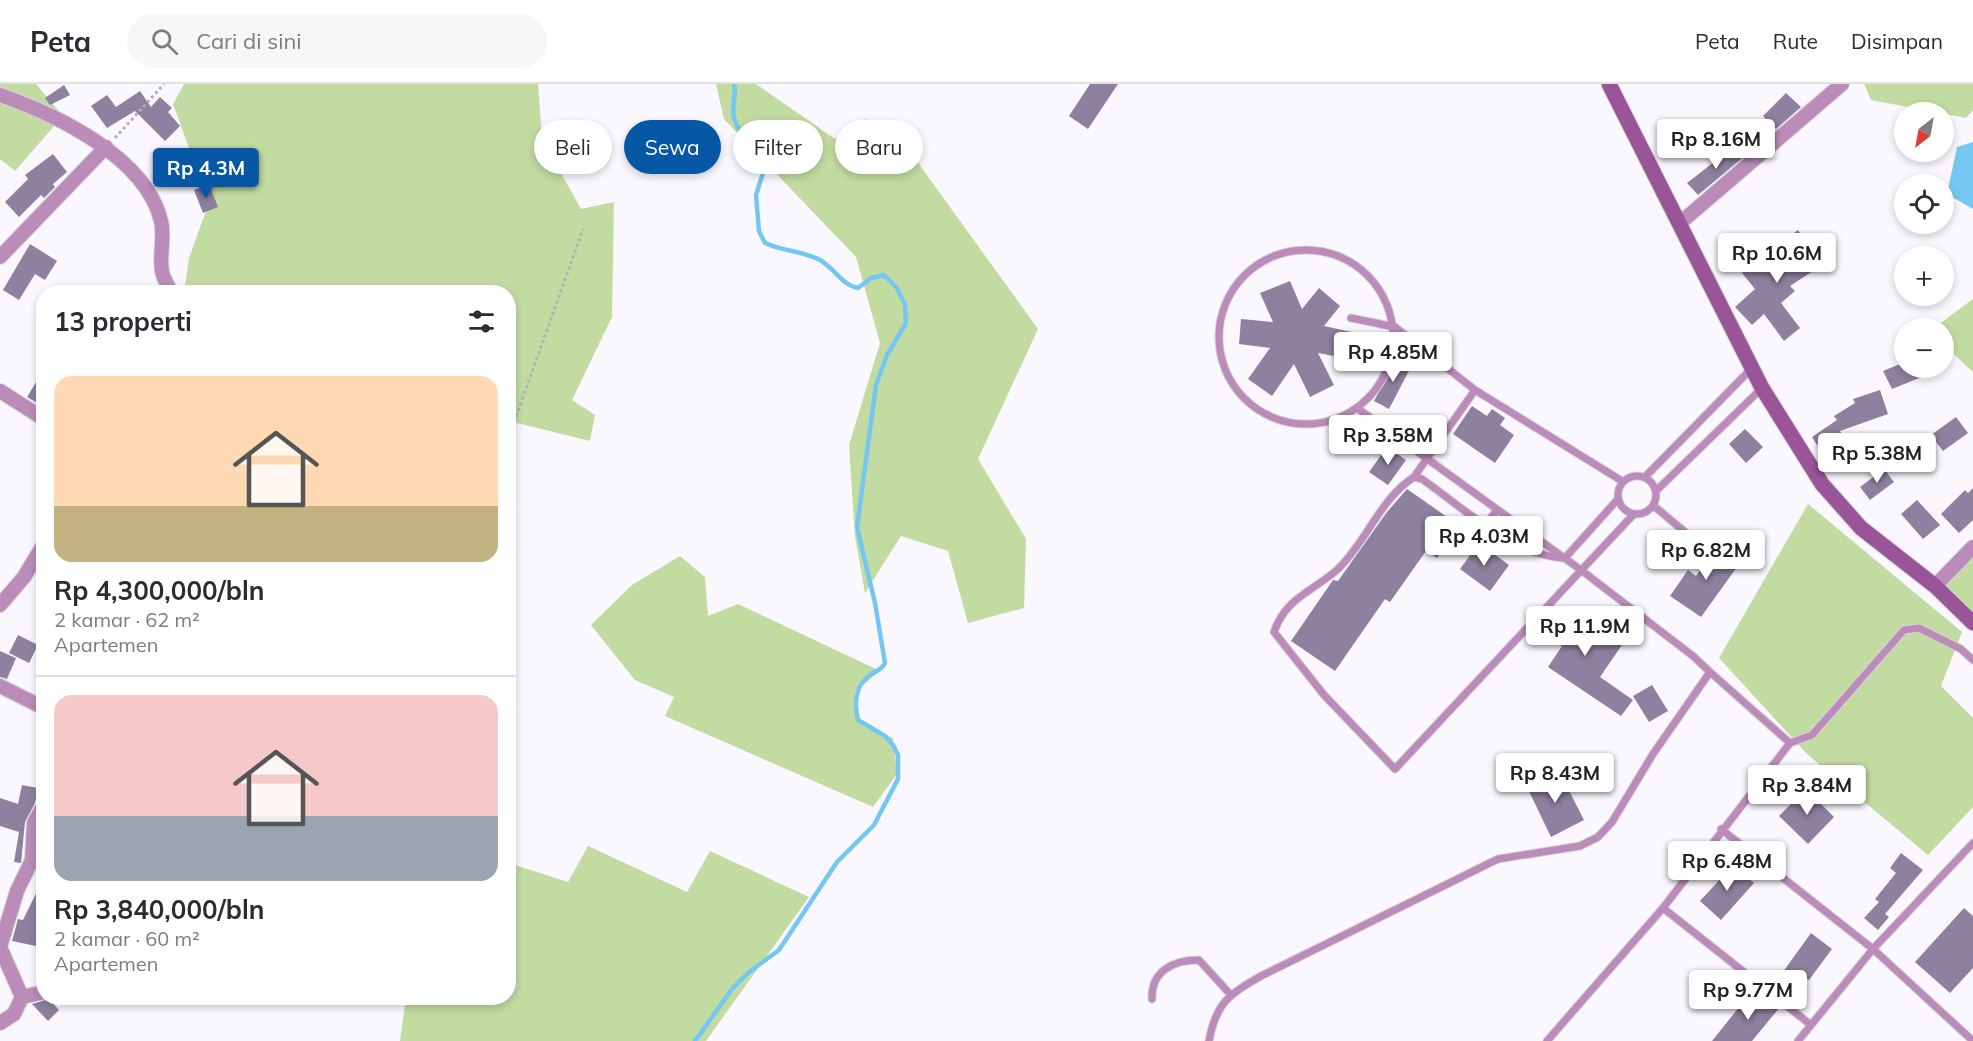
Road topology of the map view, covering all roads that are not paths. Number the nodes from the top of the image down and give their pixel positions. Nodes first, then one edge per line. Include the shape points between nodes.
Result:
1 (1609, 84) edge
2 (1842, 84) edge
3 (0, 94) edge
4 (106, 147) junction
5 (1680, 223) junction
6 (0, 257) edge
7 (168, 285) edge
8 (1351, 318) dead end
9 (1395, 327) junction
10 (1752, 368) junction
11 (1762, 388) junction
12 (1475, 390) junction
13 (0, 391) edge
14 (1357, 408) junction
15 (36, 414) edge
16 (1427, 460) junction
17 (1646, 476) junction
18 (1414, 477) junction
19 (1622, 482) junction
20 (1657, 490) junction
21 (1618, 499) junction
22 (1654, 507) junction
23 (1497, 510) junction
24 (1633, 515) junction
25 (1486, 524) junction
26 (1973, 547) edge
27 (1704, 548) dead end
28 (36, 557) edge
29 (1565, 558) junction
30 (1581, 570) junction
31 (1935, 586) junction
32 (0, 605) edge
33 (1973, 623) edge
34 (1973, 660) edge
35 (1710, 672) junction
36 (0, 686) edge
37 (36, 704) edge
38 (1790, 743) junction
39 (36, 819) edge
40 (1721, 830) junction
41 (1973, 843) edge
42 (1663, 908) junction
43 (1873, 950) junction
44 (36, 994) edge
45 (1230, 994) junction
46 (22, 997) junction
47 (1152, 999) dead end
48 (0, 1023) edge
49 (1811, 1025) junction
50 (1209, 1041) edge
51 (1547, 1041) edge
52 (1798, 1041) edge
53 (1973, 1041) edge

1 - 5 street
2 - 5 street
3 - 4 street via 42,110
4 - 6 street
4 - 7 street via 142,182 161,220 162,273
5 - 10 street
8 - 9 lane
9 - 12 lane
9 - 14 lane via 1386,374 1374,393
9 - 14 lane via 1382,294 1371,279 1342,257 1306,249 1270,256 1240,278 1221,309 1221,363 1240,395 1253,408 1287,423 1324,423
10 - 11 street
10 - 17 lane
11 - 20 lane
11 - 31 street via 1839,506
12 - 16 lane
12 - 19 lane
13 - 15 street
14 - 16 lane
16 - 18 lane
16 - 23 lane
17 - 19 lane via 1635,475
17 - 20 lane
18 - 25 lane
18 - 30 lane via 1399,487 1338,569 1301,593 1274,632 1324,695 1395,769
19 - 21 lane
20 - 22 lane
21 - 24 lane via 1626,512
21 - 29 lane
22 - 24 lane
22 - 27 lane
23 - 25 lane
23 - 29 lane
24 - 30 lane
25 - 29 lane via 1524,550
26 - 31 street
28 - 32 street
29 - 30 lane
30 - 35 lane
31 - 33 street
34 - 38 lane via 1961,649 1919,628 1904,630 1812,735
35 - 38 lane
35 - 45 lane via 1612,822 1598,837 1580,846 1498,859
36 - 37 street
38 - 40 lane
39 - 46 street via 32,860 17,891 0,947
40 - 42 lane
40 - 43 lane
41 - 43 lane
42 - 49 lane
42 - 51 lane
43 - 49 lane
43 - 53 lane
44 - 46 street
45 - 47 lane via 1199,960 1186,960 1158,974
45 - 50 lane via 1213,1020
46 - 48 street via 14,1014
49 - 52 lane

